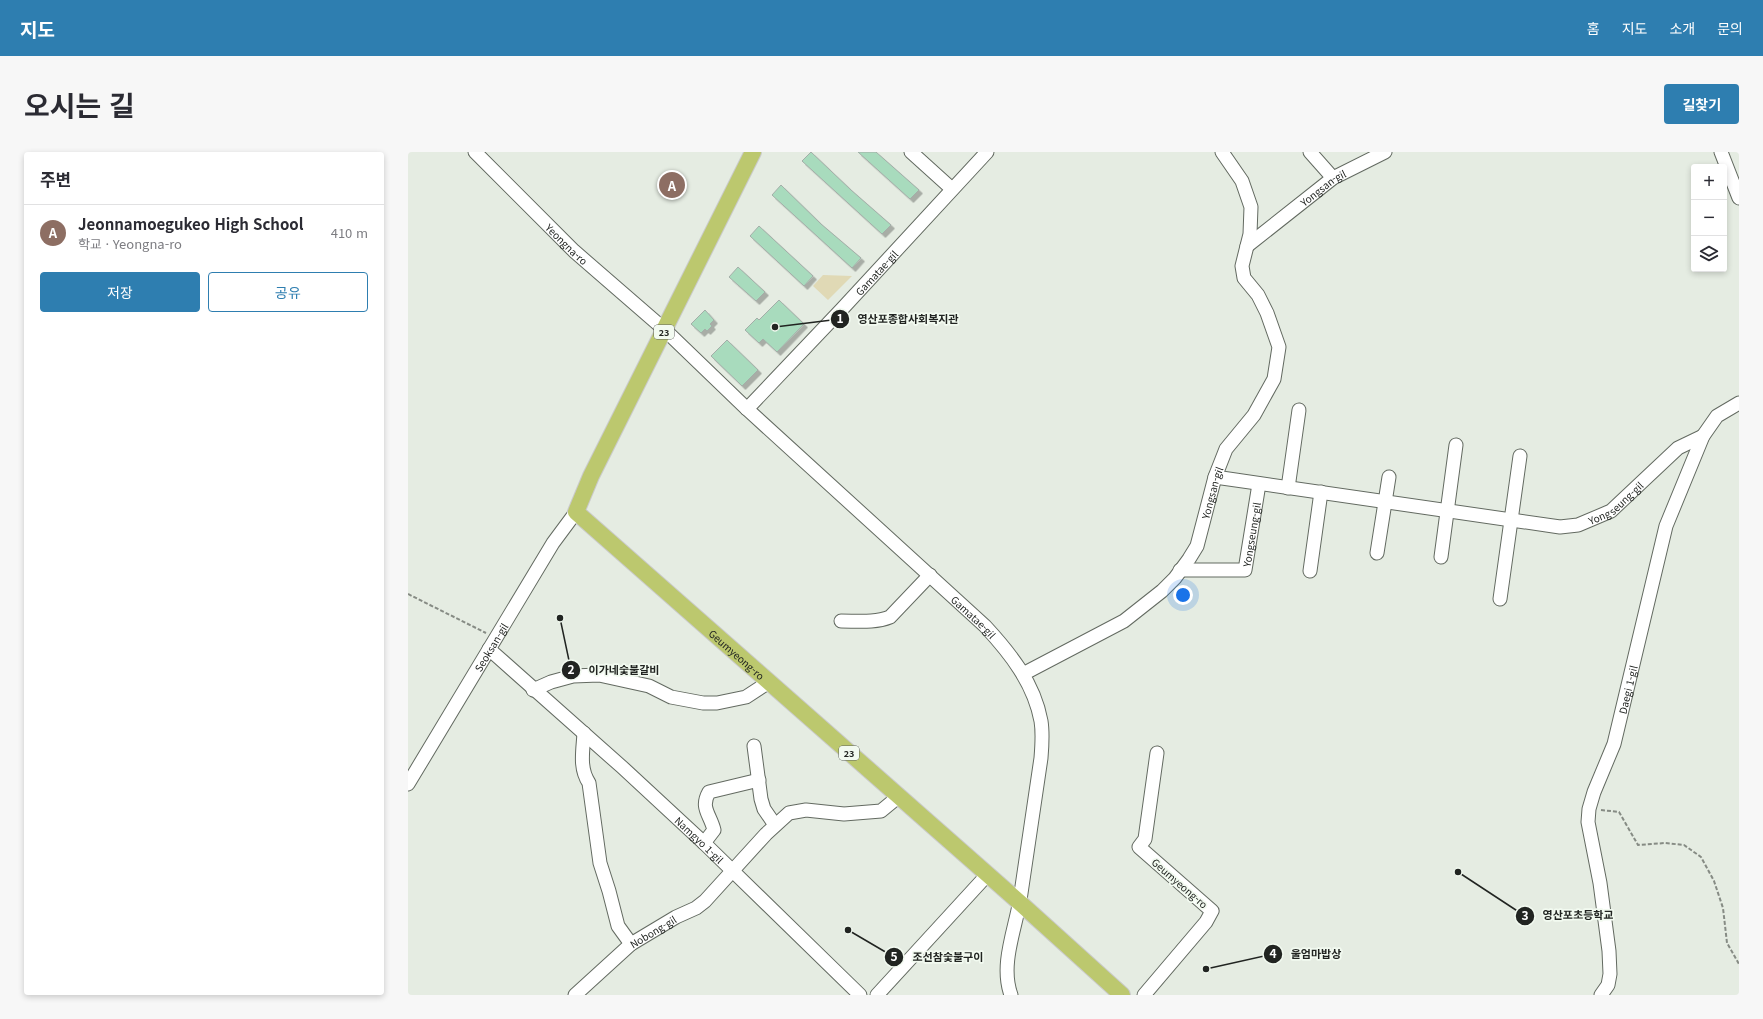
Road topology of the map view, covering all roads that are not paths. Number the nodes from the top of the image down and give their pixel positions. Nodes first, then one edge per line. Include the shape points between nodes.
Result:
1 (475, 152) edge
2 (753, 152) edge
3 (911, 152) edge
4 (987, 152) edge
5 (1222, 152) edge
6 (1310, 152) edge
7 (1385, 152) edge
8 (1721, 152) edge
9 (1333, 178) junction
10 (952, 189) junction
11 (1739, 198) edge
12 (1247, 246) junction
13 (665, 330) junction
14 (1739, 403) edge
15 (747, 408) junction
16 (1299, 410) dead end
17 (1703, 436) junction
18 (1456, 445) dead end
19 (1520, 456) dead end
20 (1215, 477) junction
21 (1389, 477) dead end
22 (1259, 484) junction
23 (1288, 488) junction
24 (1320, 492) junction
25 (1385, 502) junction
26 (1447, 511) junction
27 (576, 512) junction
28 (1511, 520) junction
29 (1377, 553) dead end
30 (1440, 557) dead end
31 (1180, 570) junction
32 (1310, 571) dead end
33 (930, 575) junction
34 (1500, 599) dead end
35 (841, 622) dead end
36 (493, 644) junction
37 (1023, 674) junction
38 (769, 682) junction
39 (533, 690) junction
40 (584, 733) junction
41 (754, 746) dead end
42 (1157, 754) dead end
43 (758, 780) junction
44 (408, 784) edge
45 (898, 796) junction
46 (775, 825) junction
47 (704, 843) junction
48 (733, 872) junction
49 (988, 874) junction
50 (1019, 902) junction
51 (631, 944) junction
52 (575, 995) edge
53 (860, 995) edge
54 (877, 995) edge
55 (1011, 995) edge
56 (1122, 995) edge
57 (1144, 995) edge
58 (1600, 995) edge

1 - 13 street, Yeongna-ro via 574,251
2 - 13 main road, 23
3 - 10 street
4 - 10 street, Gamatae-gil
5 - 12 street, Yongsan-gil via 1242,181 1251,207
6 - 9 street
7 - 9 street, Yongsan-gil
8 - 11 street
9 - 12 street, Yongsan-gil
10 - 15 street, Gamatae-gil
12 - 20 street, Yongsan-gil via 1242,266 1244,278 1268,313 1279,347 1274,379 1254,415 1226,449
13 - 15 street, Gamatae-gil
13 - 27 main road, 23 via 591,476
14 - 17 street, Daegi 1-gil via 1717,416
15 - 33 street, Gamatae-gil
16 - 23 street
17 - 28 street, Yongseung-gil via 1678,448 1611,511 1569,527
17 - 58 street, Daegi 1-gil via 1666,526 1614,744 1589,809 1588,822 1600,883 1609,951 1608,985
18 - 26 street
19 - 28 street
20 - 22 street, Yongseung-gil
20 - 31 street, Yongsan-gil via 1197,546
21 - 25 street
22 - 23 street, Yongseung-gil
22 - 31 street, Yongseung-gil via 1245,570
23 - 24 street, Yongseung-gil
24 - 25 street, Yongseung-gil
24 - 32 street
25 - 26 street, Yongseung-gil
25 - 29 street
26 - 28 street, Yongseung-gil
26 - 30 street
27 - 36 street, Seoksan-gil via 553,543
27 - 38 main road, Geumyeong-ro / 23
28 - 34 street
31 - 37 street, Yongsan-gil via 1167,587 1124,621
33 - 35 street via 890,617 883,620
33 - 37 street, Gamatae-gil via 1003,644
36 - 39 street, Namgyo 1-gil
36 - 44 street, Seoksan-gil
37 - 50 street, Gamatae-gil via 1039,711 1042,737
38 - 39 street via 746,697 702,704 671,697 649,686 599,675 569,677
38 - 45 main road, Geumyeong-ro / 23
39 - 40 street, Namgyo 1-gil
40 - 47 street, Namgyo 1-gil
40 - 51 street via 582,761 584,774 589,783 600,863 618,926
41 - 43 street
42 - 57 street, Geumyeong-ro via 1145,839 1139,847 1212,911 1206,922
43 - 46 street via 764,808
43 - 47 street via 710,792 704,801 714,830
45 - 46 street via 881,811 844,814 795,811
45 - 49 main road, Geumyeong-ro / 23
46 - 48 street
47 - 48 street, Namgyo 1-gil
48 - 51 street, Nobong-gil via 696,908
48 - 53 street, Namgyo 1-gil
49 - 50 main road, Geumyeong-ro / 23
49 - 54 street
50 - 55 street via 1008,962 1008,985
50 - 56 main road, Geumyeong-ro / 23
51 - 52 street, Nobong-gil

